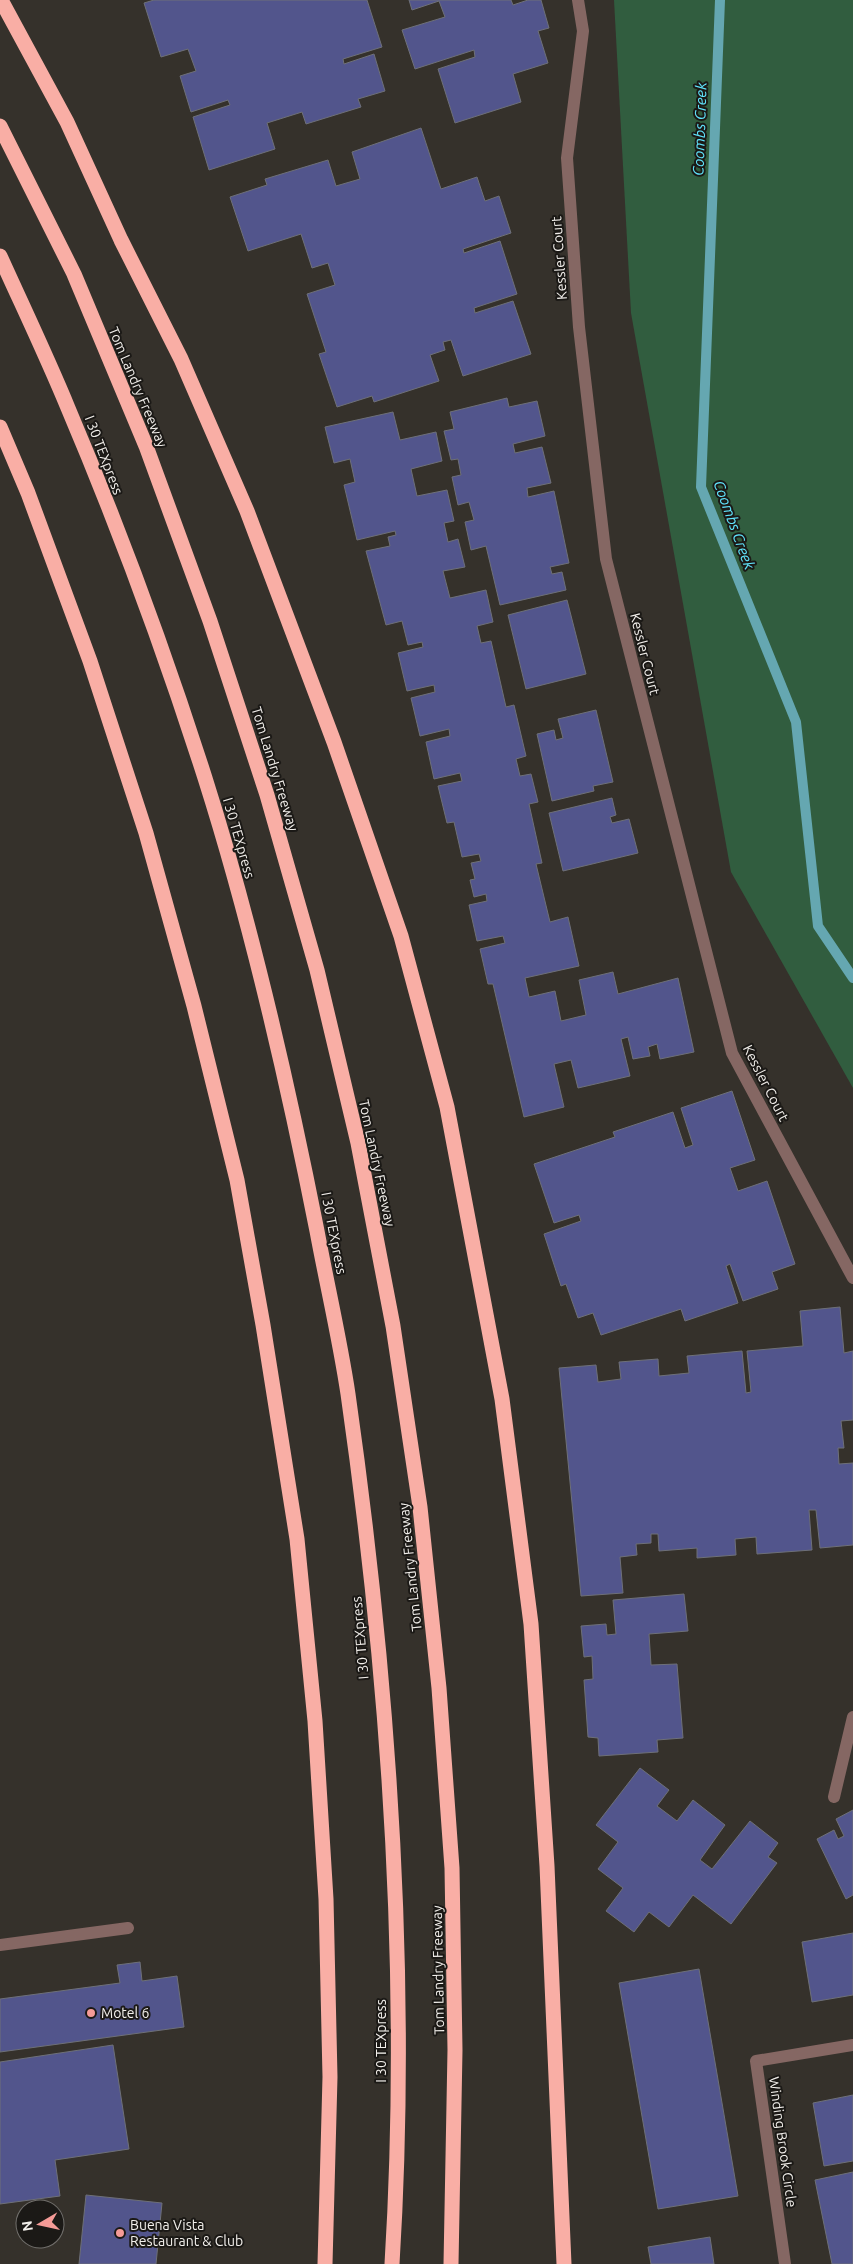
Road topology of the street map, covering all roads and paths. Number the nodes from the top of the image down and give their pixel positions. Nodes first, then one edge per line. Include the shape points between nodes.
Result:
1 (1, 0) edge
2 (578, 0) edge
3 (0, 126) edge
4 (0, 256) edge
5 (0, 427) edge
6 (853, 1278) edge
7 (853, 1717) edge
8 (834, 1797) dead end
9 (128, 1928) dead end
10 (0, 1945) edge
11 (853, 2045) edge
12 (325, 2264) edge
13 (392, 2264) edge
14 (451, 2264) edge
15 (564, 2264) edge
16 (785, 2264) edge

1 - 15 highway via 67,122 181,359 247,511 334,742 401,936 447,1107 502,1399 531,1624 547,1875
2 - 6 lane, Kessler Court via 583,31 567,158 578,326 606,559 732,1053
3 - 14 highway, Tom Landry Freeway via 74,274 146,446 210,622 267,795 317,970 358,1143 392,1326 420,1507 439,1688 452,1868 455,2050
4 - 13 highway, I 30 TEXpress via 68,407 141,596 205,778 255,953 301,1150 347,1390 372,1587 389,1776 398,1965 396,2199
5 - 12 highway via 90,661 146,832 237,1180 261,1315 297,1539 315,1721 326,1899 330,2077
7 - 8 lane
9 - 10 lane
11 - 16 lane, Winding Brook Circle via 756,2061

